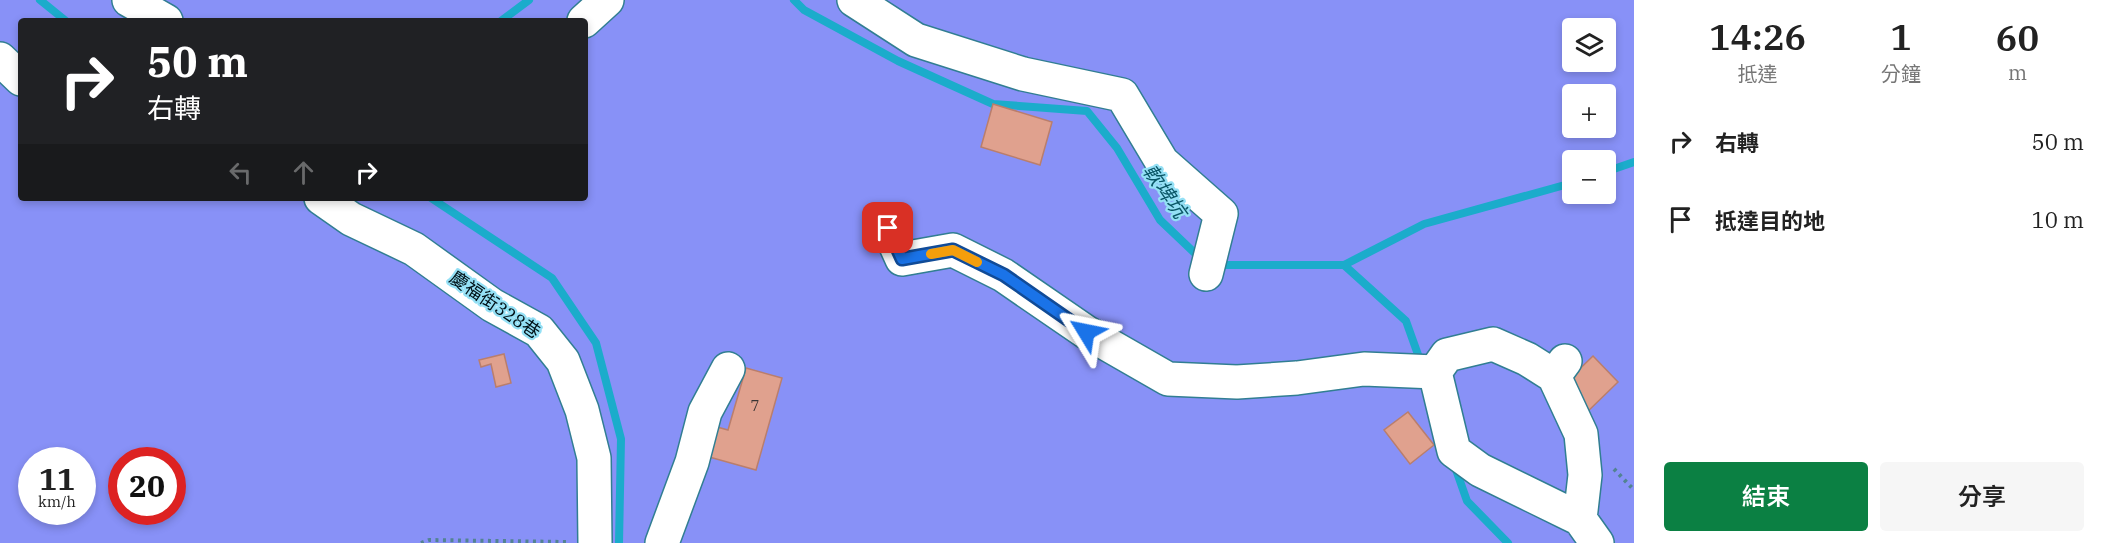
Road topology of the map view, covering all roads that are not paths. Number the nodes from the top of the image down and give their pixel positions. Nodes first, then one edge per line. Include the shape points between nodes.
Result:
1 (129, 0) edge
2 (607, 0) edge
3 (854, 0) edge
4 (161, 18) edge
5 (587, 18) edge
6 (0, 59) edge
7 (18, 77) edge
8 (325, 201) edge
9 (888, 228) dead end
10 (1206, 274) dead end
11 (728, 369) dead end
12 (1435, 372) junction
13 (1589, 531) edge
14 (582, 542) edge
15 (662, 543) edge

1 - 4 street
2 - 5 street
3 - 10 street via 916,40 1023,74 1122,95 1162,162 1221,214
6 - 7 street
8 - 14 street, 慶福街328巷 via 351,219 414,249 492,305 539,331 563,361 582,410 594,458
9 - 12 street via 902,259 953,250 1004,275 1086,332 1168,379 1237,382 1365,369
11 - 15 street via 705,412 692,462
12 - 13 street via 1454,451 1480,470
12 - 13 street via 1447,355 1493,344 1560,369 1581,434

